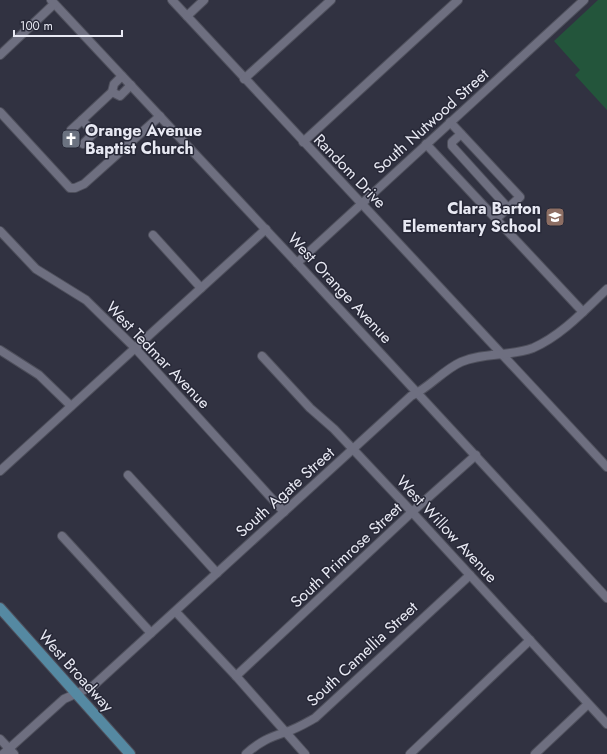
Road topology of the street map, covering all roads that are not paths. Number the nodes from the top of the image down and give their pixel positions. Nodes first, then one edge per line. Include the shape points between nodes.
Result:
1 (172, 0) edge
2 (204, 0) edge
3 (331, 0) edge
4 (458, 0) edge
5 (584, 0) edge
6 (52, 2) edge
7 (187, 16) junction
8 (0, 55) edge
9 (122, 76) junction
10 (244, 79) junction
11 (131, 85) junction
12 (112, 92) junction
13 (0, 112) edge
14 (160, 116) junction
15 (82, 120) junction
16 (450, 122) junction
17 (71, 130) dead end
18 (461, 134) junction
19 (302, 142) junction
20 (83, 144) dead end
21 (426, 144) junction
22 (362, 203) junction
23 (508, 208) junction
24 (496, 219) junction
25 (266, 230) junction
26 (0, 231) edge
27 (152, 235) dead end
28 (297, 263) junction
29 (201, 288) junction
30 (607, 289) edge
31 (583, 312) junction
32 (135, 348) junction
33 (0, 350) edge
34 (504, 355) junction
35 (262, 356) dead end
36 (418, 393) junction
37 (71, 406) junction
38 (353, 449) junction
39 (476, 455) junction
40 (607, 467) edge
41 (0, 471) edge
42 (128, 475) dead end
43 (284, 512) junction
44 (412, 512) junction
45 (62, 536) dead end
46 (217, 573) junction
47 (470, 574) junction
48 (607, 598) edge
49 (0, 608) edge
50 (176, 612) junction
51 (151, 633) junction
52 (530, 640) junction
53 (236, 676) junction
54 (76, 693) junction
55 (588, 704) junction
56 (607, 724) edge
57 (286, 732) junction
58 (0, 739) edge
59 (9, 752) edge
60 (130, 754) edge
61 (246, 754) edge
62 (305, 754) edge
63 (410, 754) edge
64 (535, 754) edge

1 - 7 street, Random Drive
2 - 7 street
3 - 10 street
4 - 19 street
5 - 16 street, South Nutwood Street
6 - 8 street
6 - 9 street, West Orange Avenue
7 - 10 street, Random Drive
9 - 11 street, West Orange Avenue
9 - 12 street via 114,84
10 - 19 street, Random Drive
11 - 12 street via 120,96
11 - 14 street, West Orange Avenue
12 - 15 street
13 - 14 street via 70,188 84,184
14 - 25 street, West Orange Avenue
15 - 17 street
15 - 20 street via 94,133
16 - 18 street
16 - 21 street, South Nutwood Street
18 - 23 street via 452,142 452,146
18 - 23 street via 520,197
19 - 22 street, Random Drive
21 - 22 street, South Nutwood Street
21 - 24 street
22 - 28 street, South Nutwood Street
22 - 34 street, Random Drive
23 - 24 street
24 - 31 street
25 - 28 street, West Orange Avenue
25 - 29 street
26 - 32 street, West Tedmar Avenue via 36,269 86,300
27 - 29 street
28 - 36 street, West Orange Avenue
29 - 32 street
30 - 31 street, South Agate Street
31 - 34 street, South Agate Street via 559,332 533,348
32 - 37 street
32 - 43 street, West Tedmar Avenue
33 - 37 street via 39,375
34 - 36 street, South Agate Street via 485,354 460,362
34 - 40 street, Random Drive
35 - 38 street, West Willow Avenue via 310,408 334,428
36 - 38 street, South Agate Street via 410,396
36 - 39 street, West Orange Avenue
37 - 41 street
38 - 43 street, South Agate Street
38 - 44 street, West Willow Avenue
39 - 44 street, South Primrose Street
39 - 48 street, West Orange Avenue
42 - 46 street
43 - 46 street, South Agate Street
44 - 47 street, West Willow Avenue
44 - 53 street, South Primrose Street
45 - 51 street
46 - 50 street, South Agate Street
47 - 52 street, West Willow Avenue
47 - 57 street, South Camellia Street via 315,718
49 - 54 main road, West Broadway
50 - 51 street, South Agate Street
50 - 53 street
51 - 54 street, South Agate Street via 92,686
52 - 55 street, West Willow Avenue
52 - 63 street
53 - 57 street
54 - 59 street, South Agate Street via 63,700
54 - 60 main road, West Broadway
55 - 56 street, West Willow Avenue
55 - 64 street
57 - 61 street, South Camellia Street via 279,732 254,746
57 - 62 street
58 - 59 street

